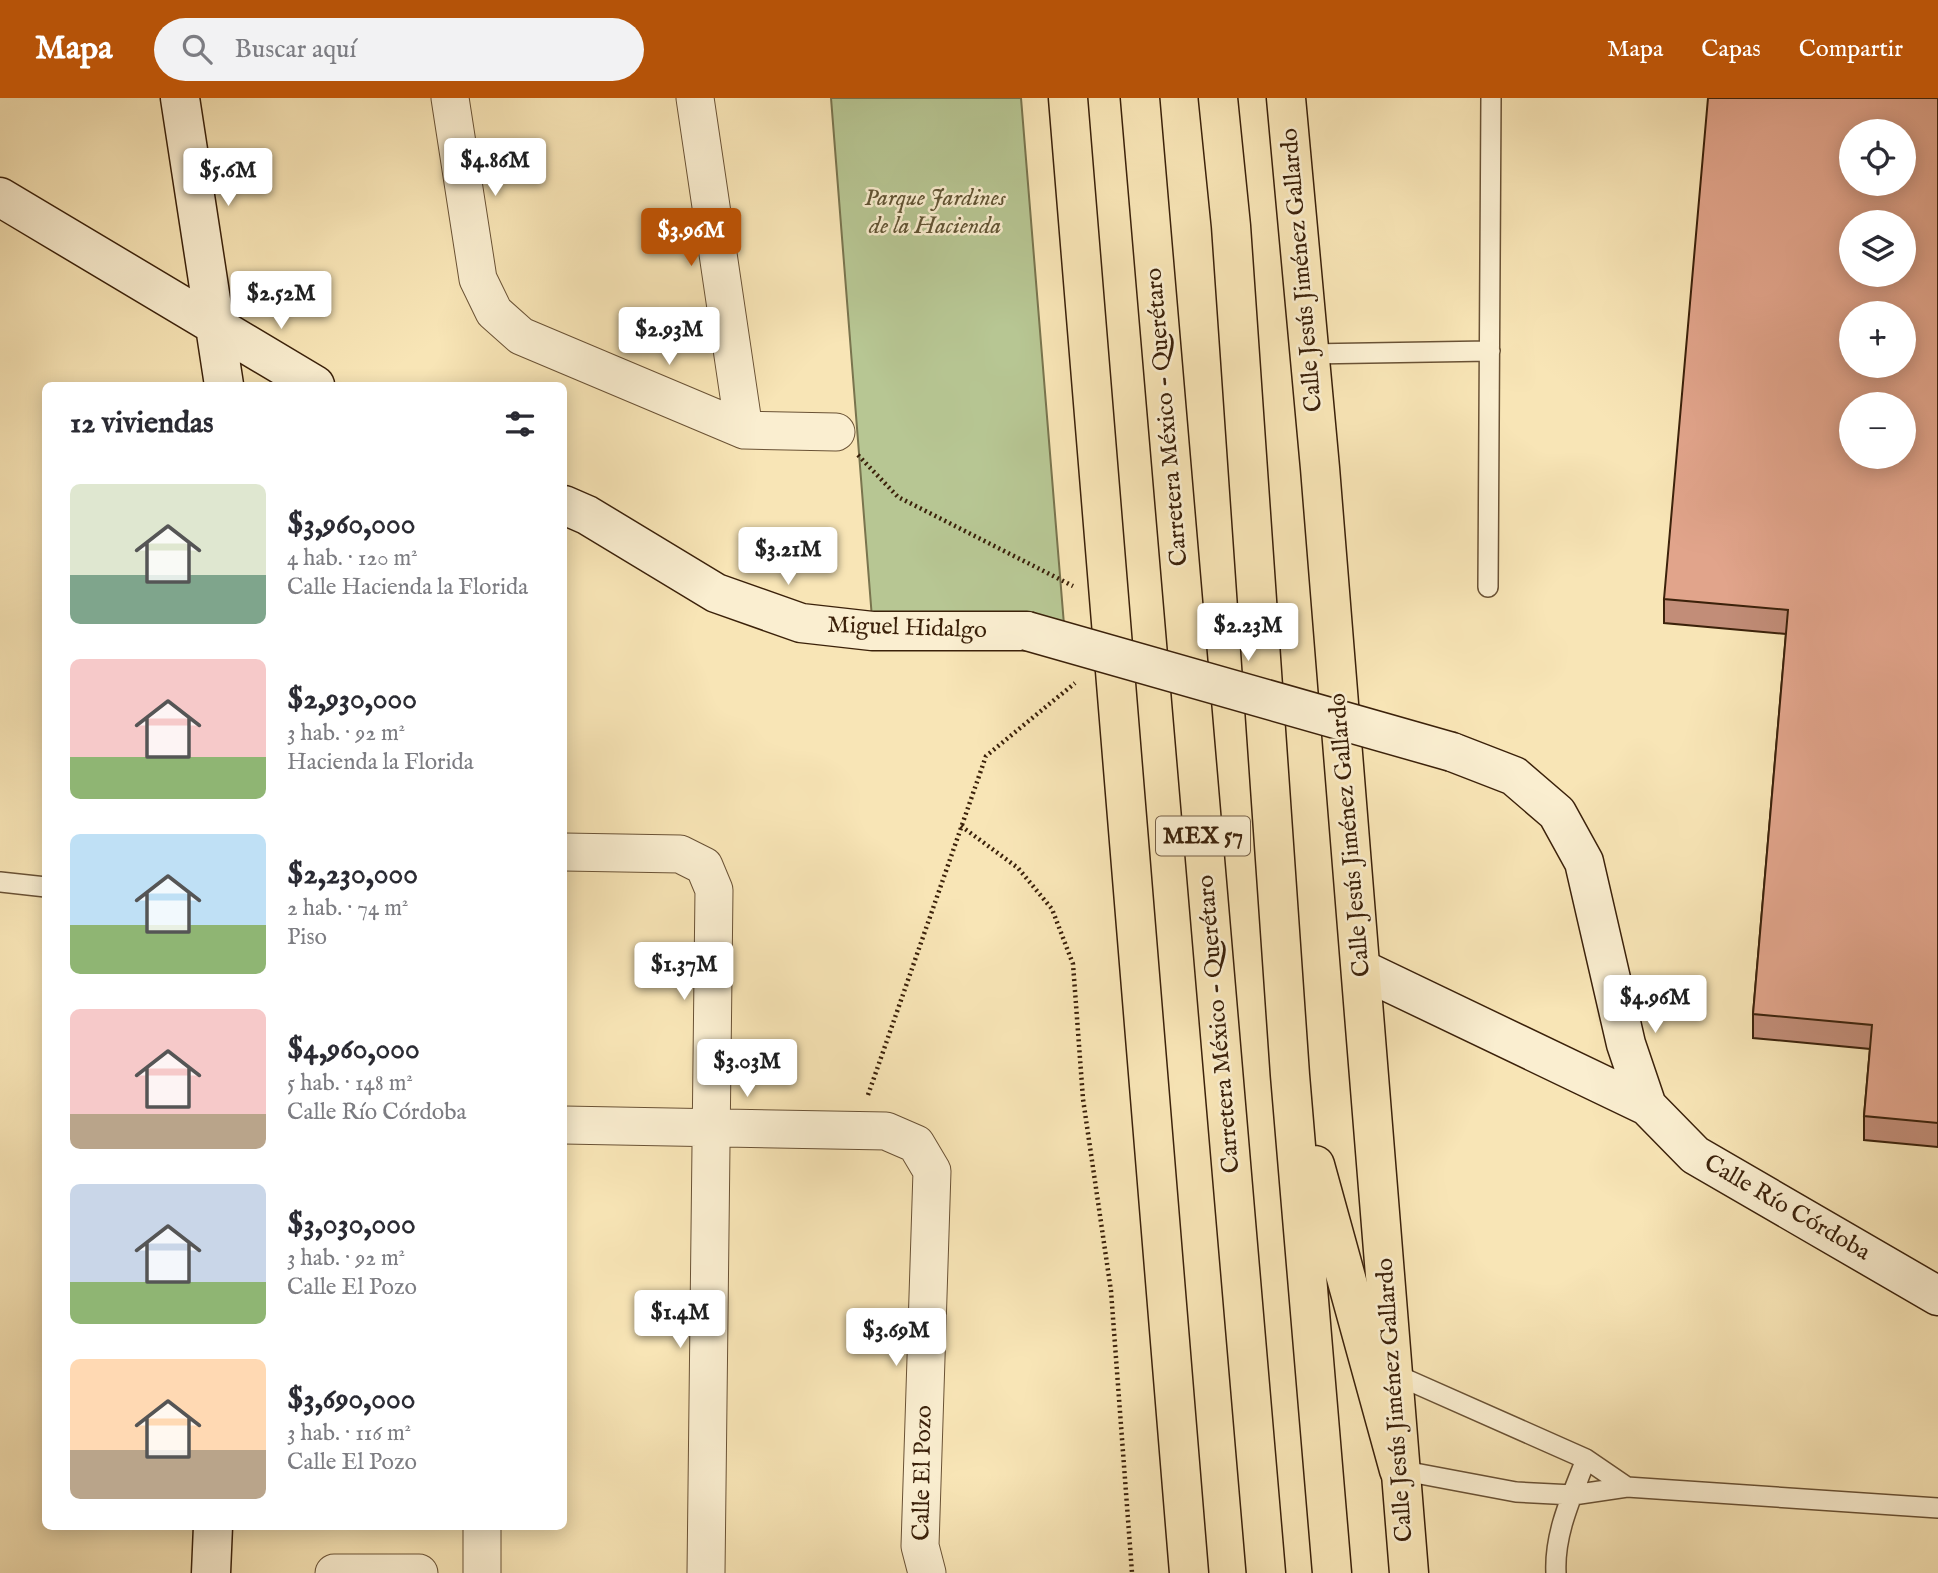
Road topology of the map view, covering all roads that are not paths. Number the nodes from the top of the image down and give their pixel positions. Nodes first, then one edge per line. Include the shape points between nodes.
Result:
1 (180, 98) edge
2 (450, 98) edge
3 (695, 98) edge
4 (1068, 98) edge
5 (1140, 98) edge
6 (1218, 98) edge
7 (1229, 98) edge
8 (1286, 98) edge
9 (1491, 98) edge
10 (0, 197) edge
11 (1231, 226) junction
12 (217, 328) junction
13 (1490, 351) junction
14 (1309, 354) junction
15 (224, 382) edge
16 (310, 382) edge
17 (744, 430) junction
18 (836, 432) road end
19 (567, 506) edge
20 (1488, 587) dead end
21 (1027, 631) joint
22 (567, 852) edge
23 (0, 882) edge
24 (42, 887) edge
25 (1362, 969) junction
26 (1290, 1074) junction
27 (1647, 1106) junction
28 (567, 1125) edge
29 (712, 1127) junction
30 (1938, 1296) edge
31 (1392, 1373) junction
32 (1586, 1459) junction
33 (1399, 1470) junction
34 (1627, 1487) junction
35 (1573, 1495) junction
36 (1938, 1508) edge
37 (212, 1530) edge
38 (482, 1530) edge
39 (212, 1573) edge
40 (334, 1573) edge
41 (419, 1573) edge
42 (482, 1573) edge
43 (706, 1573) edge
44 (927, 1573) edge
45 (1189, 1573) edge
46 (1266, 1573) edge
47 (1332, 1573) edge
48 (1409, 1573) edge
49 (1556, 1573) edge

1 - 12 street
2 - 17 street via 478,279 494,312 521,336
3 - 17 street
4 - 45 main road
5 - 46 main road, Carretera México - Querétaro / MEX 57
6 - 11 main road, MEX 57
7 - 11 main road
8 - 14 main road, Calle Jesús Jiménez Gallardo
9 - 13 lane
10 - 12 street
11 - 26 main road, MEX 57
12 - 15 street
12 - 16 street
13 - 14 lane
13 - 20 lane
14 - 25 main road, Calle Jesús Jiménez Gallardo
17 - 18 street
19 - 21 street, Miguel Hidalgo via 716,593 802,623 872,631
21 - 27 street, Calle Río Córdoba, bridge via 1452,752 1514,776 1557,813 1584,862 1626,1044
22 - 29 street via 680,854 704,866 714,890
23 - 24 lane
25 - 27 street, Calle Río Córdoba
25 - 31 main road, Calle Jesús Jiménez Gallardo
26 - 33 main road
26 - 47 main road, MEX 57
27 - 30 street, Calle Río Córdoba via 1695,1155
28 - 29 street, Calle El Pozo
29 - 43 street
29 - 44 street, Calle El Pozo via 886,1130 916,1144 932,1171 920,1546
31 - 32 lane
31 - 33 main road, Calle Jesús Jiménez Gallardo
32 - 34 lane
32 - 35 lane
33 - 35 lane via 1516,1492
33 - 48 main road, Calle Jesús Jiménez Gallardo
34 - 35 lane
34 - 36 lane
35 - 49 lane via 1555,1553
37 - 39 street
38 - 42 street
40 - 41 street

